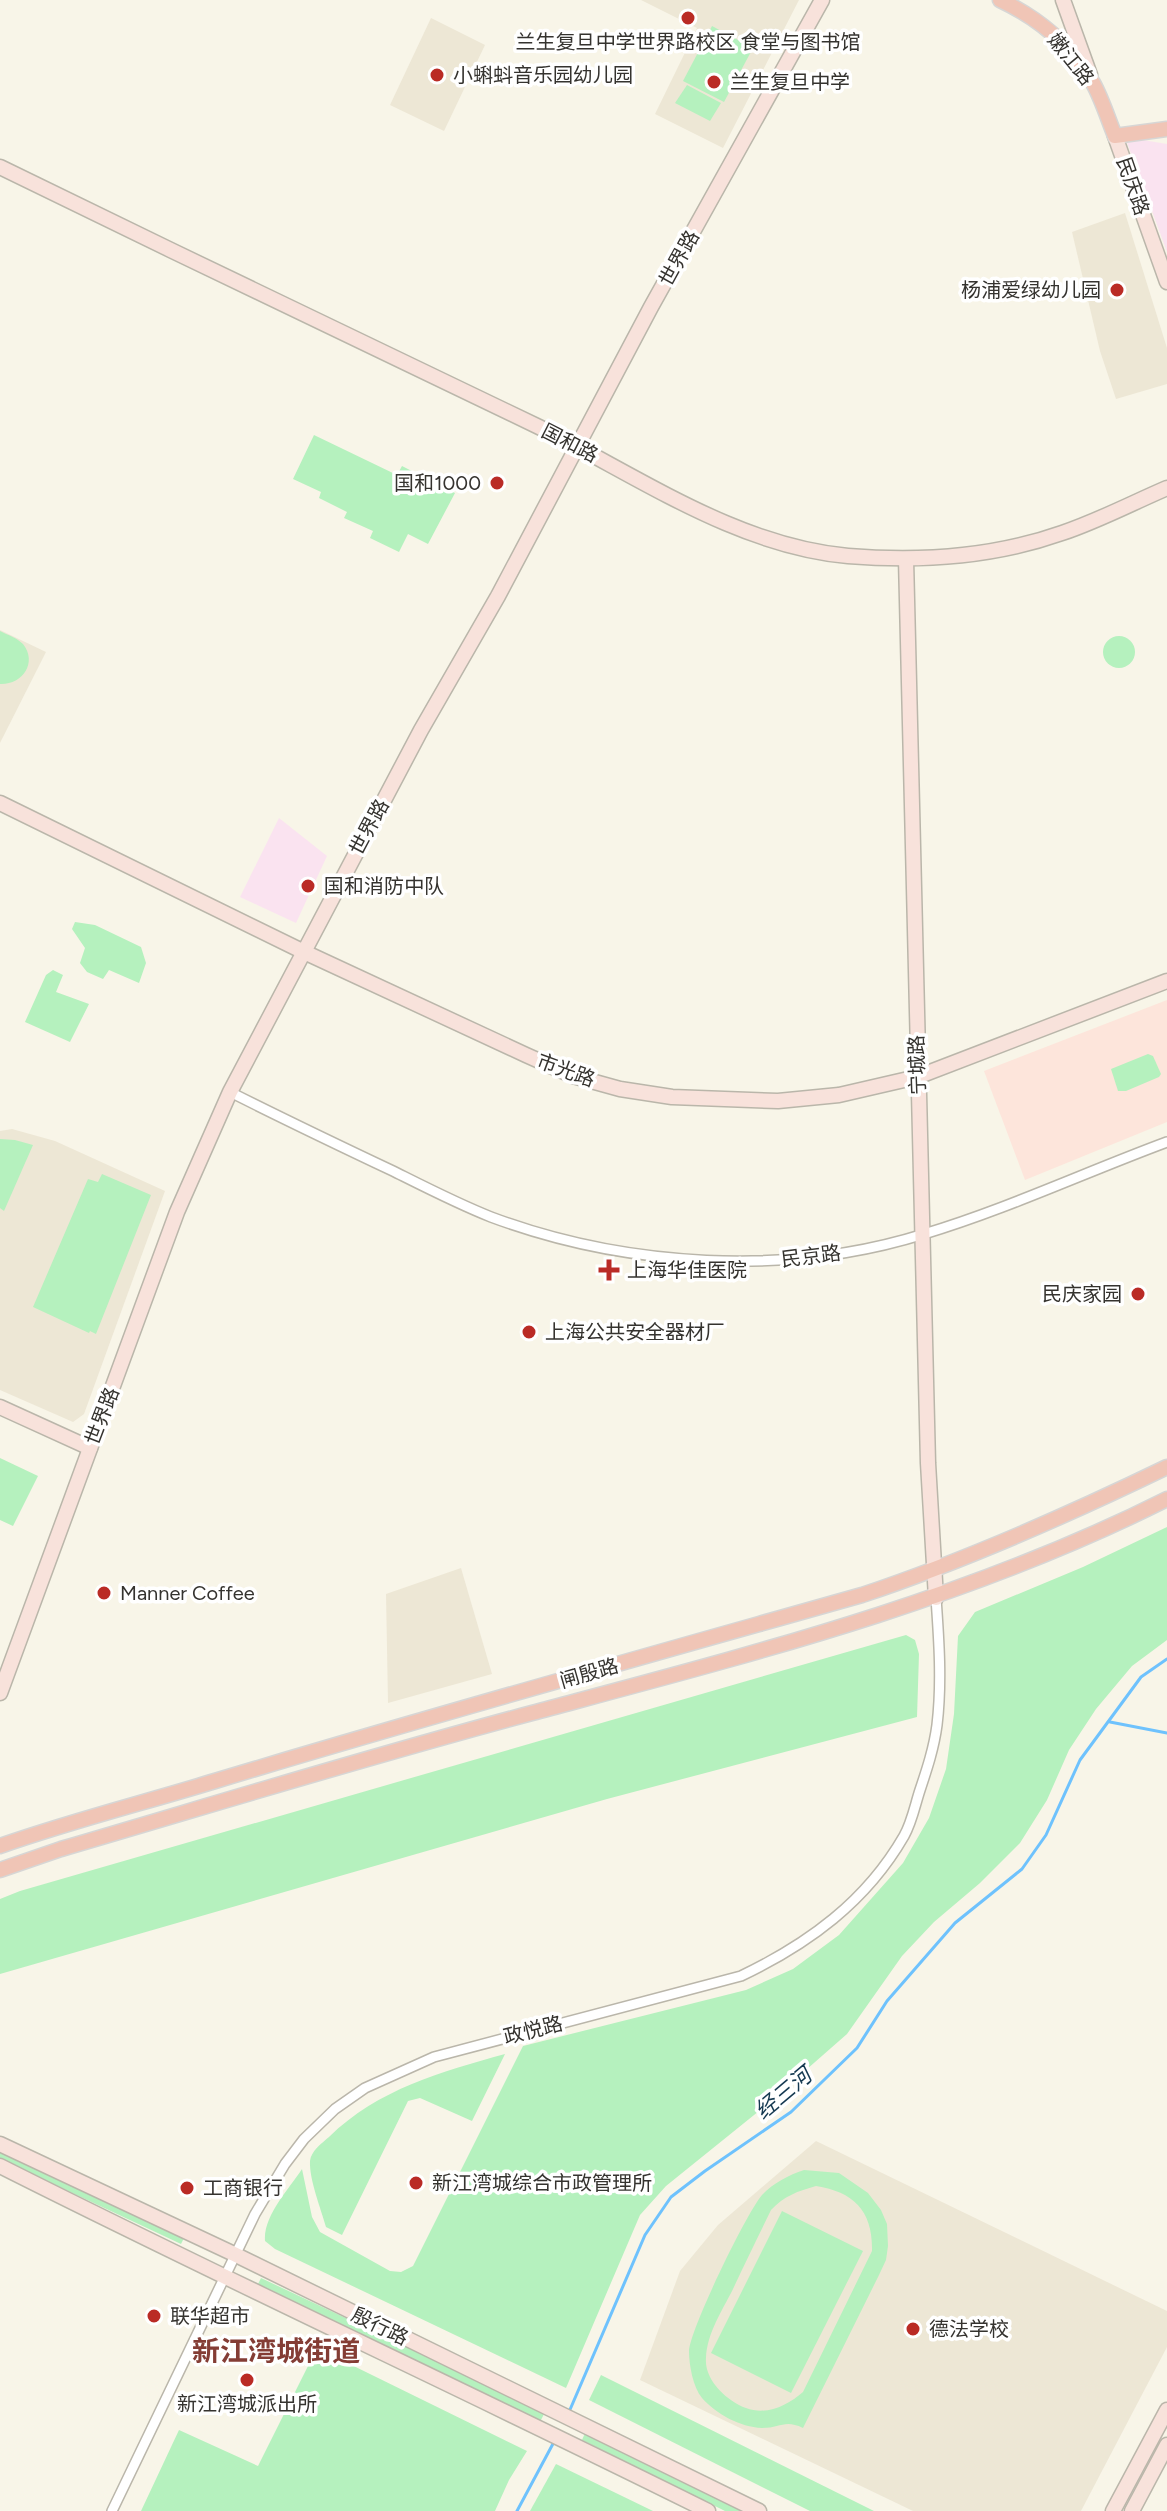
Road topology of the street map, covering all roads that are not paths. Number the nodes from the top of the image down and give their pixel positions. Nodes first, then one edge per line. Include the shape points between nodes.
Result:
1 (822, 0) edge
2 (1000, 0) edge
3 (1063, 0) edge
4 (1093, 83) junction
5 (1167, 129) edge
6 (1115, 136) junction
7 (0, 167) edge
8 (1167, 282) edge
9 (577, 446) junction
10 (1167, 488) edge
11 (906, 559) junction
12 (0, 803) edge
13 (302, 951) junction
14 (1167, 981) edge
15 (917, 1077) junction
16 (230, 1092) junction
17 (1167, 1142) edge
18 (923, 1235) junction
19 (0, 1407) edge
20 (90, 1448) junction
21 (1167, 1467) edge
22 (1167, 1499) edge
23 (1018, 1534) junction
24 (1029, 1561) junction
25 (933, 1571) junction
26 (936, 1598) junction
27 (847, 1599) junction
28 (865, 1619) junction
29 (0, 1693) edge
30 (0, 1846) edge
31 (0, 1870) edge
32 (0, 2144) edge
33 (0, 2166) edge
34 (234, 2254) junction
35 (223, 2278) junction
36 (1167, 2410) edge
37 (1167, 2445) edge
38 (112, 2511) edge
39 (708, 2511) edge
40 (759, 2511) edge
41 (1113, 2511) edge
42 (1132, 2511) edge

1 - 9 street, 世界路
2 - 4 main road, 嫩江路 via 1030,16 1064,45
3 - 4 street
4 - 6 main road, 嫩江路
5 - 6 main road
6 - 8 street, 民庆路
7 - 9 street, 国和路
9 - 11 street, 国和路 via 738,528 845,555
9 - 13 street, 世界路
10 - 11 street, 国和路 via 1035,542 980,554
11 - 15 street, 宁城路
12 - 13 street, 市光路
13 - 15 street, 市光路 via 573,1076 620,1089 672,1097 778,1101 839,1095
13 - 16 street, 世界路
14 - 15 street, 市光路
15 - 18 street, 宁城路
16 - 18 street, 民京路 via 461,1204 556,1237 669,1257 750,1262 838,1254
16 - 20 street, 世界路 via 177,1212
17 - 18 street, 民京路
18 - 25 street, 宁城路
19 - 20 street
20 - 29 street, 世界路
21 - 23 main road, 闸殷路
22 - 24 main road, 闸殷路
23 - 24 main road via 1003,1544 997,1560 1004,1565
23 - 25 main road, 闸殷路
24 - 26 main road, 闸殷路
25 - 26 street, 宁城路
25 - 27 main road, 闸殷路
26 - 28 main road, 闸殷路
26 - 34 street, 政悦路 via 940,1656 934,1744 905,1834 861,1896 816,1935 741,1976 434,2057 365,2088 304,2139
27 - 28 main road via 865,1603
27 - 30 main road, 闸殷路 via 85,1817
28 - 31 main road, 闸殷路
32 - 34 street, 殷行路
33 - 35 street, 殷行路
34 - 35 street, 政悦路
34 - 40 street, 殷行路
35 - 38 street, 政悦路
35 - 39 street, 殷行路
36 - 41 street
37 - 42 street

